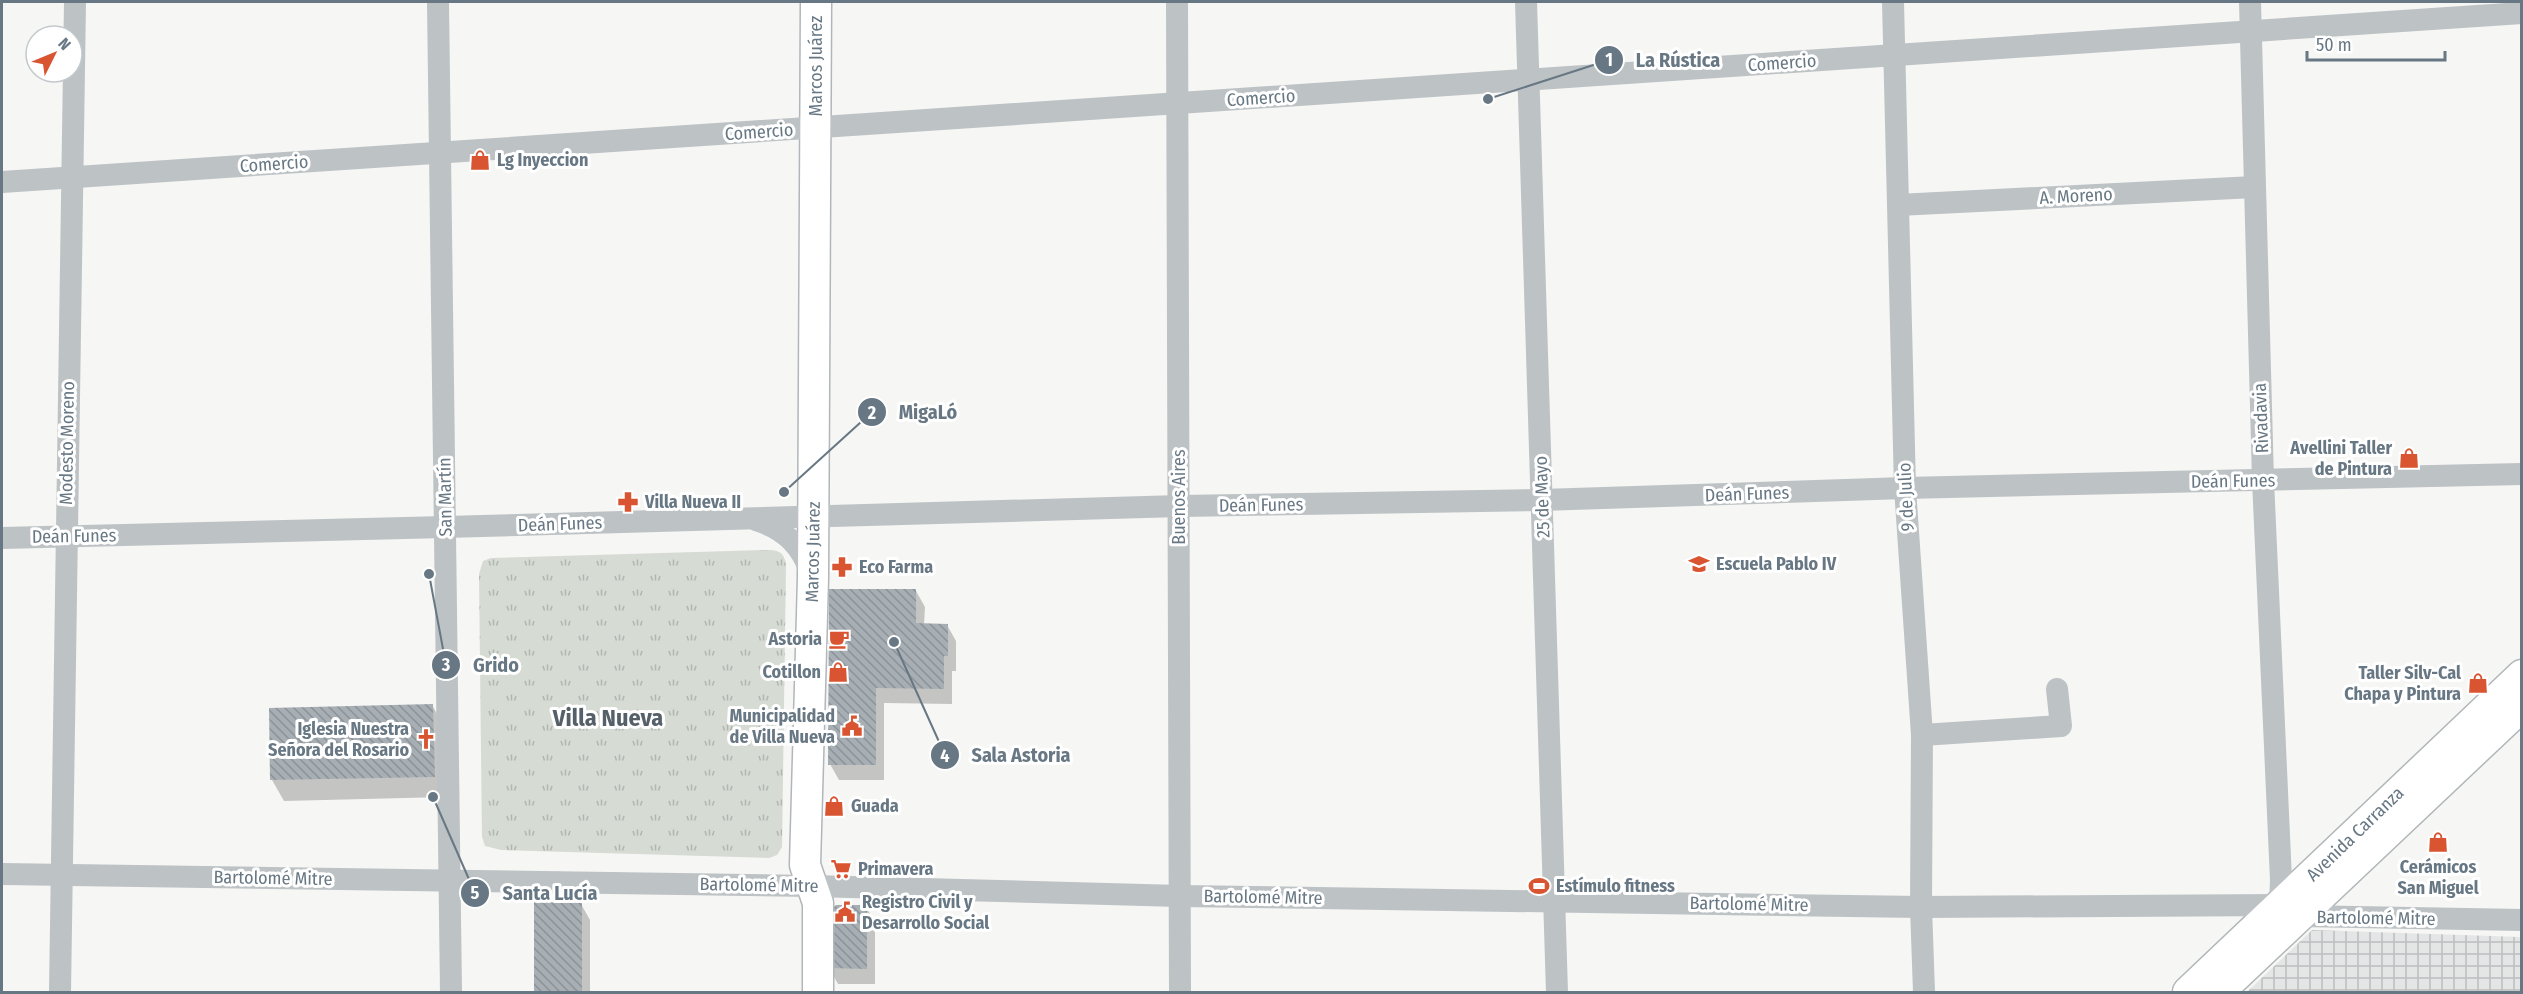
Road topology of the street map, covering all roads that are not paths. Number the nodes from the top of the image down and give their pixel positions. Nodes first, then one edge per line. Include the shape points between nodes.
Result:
1 (75, 2) edge
2 (438, 2) edge
3 (816, 2) edge
4 (1177, 2) edge
5 (1526, 2) edge
6 (1893, 2) edge
7 (2250, 2) edge
8 (2522, 14) edge
9 (2252, 32) junction
10 (1894, 55) junction
11 (1529, 80) junction
12 (1177, 103) junction
13 (816, 128) junction
14 (439, 153) junction
15 (72, 177) junction
16 (2, 182) edge
17 (2254, 187) junction
18 (1898, 205) junction
19 (2522, 474) edge
20 (2263, 480) junction
21 (1905, 488) junction
22 (1542, 500) junction
23 (1180, 506) junction
24 (813, 517) junction
25 (750, 518) junction
26 (445, 527) junction
27 (65, 536) junction
28 (2, 537) edge
29 (813, 579) junction
30 (2522, 675) edge
31 (2057, 689) dead end
32 (2522, 706) edge
33 (1922, 735) junction
34 (2, 874) edge
35 (60, 875) junction
36 (451, 880) junction
37 (812, 885) junction
38 (1180, 896) junction
39 (1555, 901) junction
40 (1921, 907) junction
41 (2290, 911) junction
42 (2522, 920) edge
43 (60, 993) edge
44 (451, 993) edge
45 (818, 993) edge
46 (1180, 993) edge
47 (1557, 993) edge
48 (1924, 993) edge
49 (2188, 993) edge
50 (2219, 993) edge

1 - 15 street, Modesto Moreno
2 - 14 street, San Martín
3 - 13 main road, Marcos Juárez
4 - 12 street, Buenos Aires
5 - 11 street, 25 de Mayo
6 - 10 street, 9 de Julio
7 - 9 street, Rivadavia
8 - 9 street, Comercio
9 - 10 street, Comercio
9 - 17 street, Rivadavia
10 - 11 street, Comercio
10 - 18 street, 9 de Julio
11 - 12 street, Comercio
11 - 22 street, 25 de Mayo
12 - 13 street, Comercio
12 - 23 street, Buenos Aires
13 - 14 street, Comercio
13 - 24 main road, Marcos Juárez
14 - 15 street, Comercio
14 - 26 street, San Martín
15 - 16 street, Comercio
15 - 27 street, Modesto Moreno
17 - 18 street, A. Moreno
17 - 20 street, Rivadavia
18 - 21 street, 9 de Julio
19 - 20 street, Deán Funes
20 - 21 street, Deán Funes
20 - 41 street, Rivadavia via 2282,880
21 - 22 street, Deán Funes
21 - 33 street, 9 de Julio
22 - 23 street, Deán Funes
22 - 39 street, 25 de Mayo
23 - 24 street, Deán Funes
23 - 38 street, Buenos Aires
24 - 25 street, Deán Funes
24 - 29 main road, Marcos Juárez
25 - 26 street, Deán Funes
25 - 29 street via 777,529 796,543
26 - 27 street, Deán Funes
26 - 36 street, San Martín
27 - 28 street, Deán Funes
27 - 35 street, Modesto Moreno
29 - 37 main road, Marcos Juárez via 805,865
30 - 41 main road, Avenida Carranza
31 - 33 street via 2061,726
32 - 41 main road, Avenida Carranza
33 - 40 street, 9 de Julio
34 - 35 street, Bartolomé Mitre
35 - 36 street, Bartolomé Mitre
35 - 43 street, Modesto Moreno
36 - 37 street, Bartolomé Mitre
36 - 44 street, San Martín
37 - 38 street, Bartolomé Mitre
37 - 45 main road, Marcos Juárez via 818,903
38 - 39 street, Bartolomé Mitre
38 - 46 street, Buenos Aires
39 - 40 street, Bartolomé Mitre
39 - 47 street, 25 de Mayo
40 - 41 street, Bartolomé Mitre
40 - 48 street, 9 de Julio
41 - 42 street, Bartolomé Mitre
41 - 49 main road, Avenida Carranza
41 - 50 main road, Avenida Carranza

